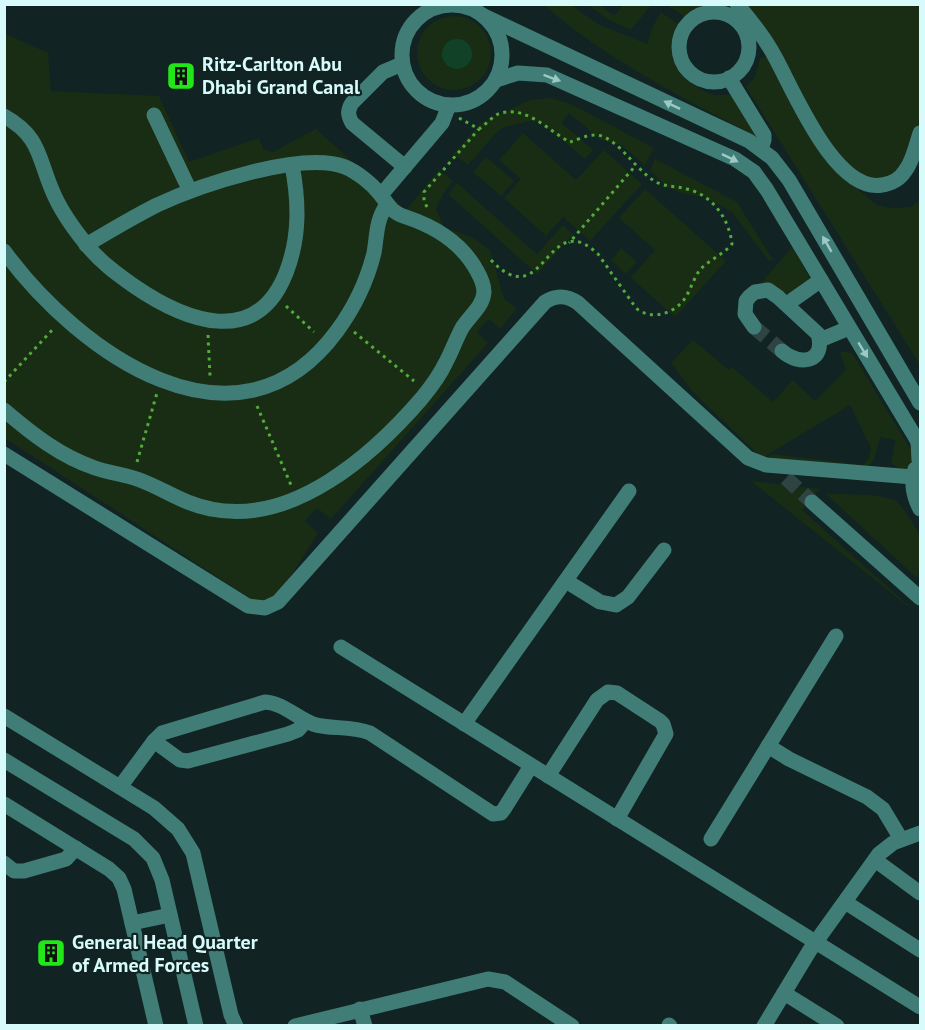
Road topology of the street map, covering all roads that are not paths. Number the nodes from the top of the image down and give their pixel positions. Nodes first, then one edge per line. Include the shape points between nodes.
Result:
1 (737, 4) edge
2 (482, 15) junction
3 (745, 21) junction
4 (402, 64) junction
5 (729, 78) junction
6 (496, 80) junction
7 (449, 108) junction
8 (154, 115) dead end
9 (4, 116) edge
10 (708, 122) junction
11 (921, 133) edge
12 (698, 142) junction
13 (761, 149) junction
14 (292, 165) junction
15 (405, 167) junction
16 (190, 191) junction
17 (384, 200) junction
18 (86, 245) junction
19 (4, 251) edge
20 (845, 275) junction
21 (823, 283) junction
22 (787, 304) junction
23 (754, 327) tunnel mouth
24 (849, 328) junction
25 (820, 340) junction
26 (782, 351) tunnel mouth
27 (921, 403) edge
28 (4, 410) edge
29 (4, 454) edge
30 (920, 459) edge
31 (913, 477) junction
32 (629, 491) dead end
33 (812, 502) tunnel mouth
34 (921, 509) edge
35 (664, 550) dead end
36 (566, 581) junction
37 (920, 595) edge
38 (836, 636) dead end
39 (341, 647) dead end
40 (4, 716) edge
41 (306, 721) junction
42 (464, 724) junction
43 (154, 741) junction
44 (768, 746) junction
45 (4, 760) edge
46 (531, 766) junction
47 (548, 776) junction
48 (120, 787) junction
49 (4, 804) edge
50 (616, 819) junction
51 (921, 834) edge
52 (901, 838) junction
53 (711, 839) dead end
54 (76, 848) junction
55 (875, 860) junction
56 (4, 863) edge
57 (920, 892) edge
58 (845, 902) junction
59 (170, 915) junction
60 (132, 923) junction
61 (816, 942) junction
62 (921, 950) edge
63 (784, 993) junction
64 (921, 1007) edge
65 (360, 1009) junction
66 (156, 1026) edge
67 (196, 1026) edge
68 (236, 1026) edge
69 (295, 1026) edge
70 (365, 1026) edge
71 (572, 1026) edge
72 (764, 1026) edge
73 (837, 1026) edge

1 - 3 street
2 - 4 street via 454,5 425,12 406,34
2 - 6 street via 499,37 502,59
10 -> 2 street
3 - 5 street via 748,54 738,72
3 - 5 street via 722,13 700,14 690,20 679,39 681,61 696,77 718,82
3 - 11 street via 776,58 811,124 853,178 869,186 894,181 906,170
4 - 7 street via 419,92
4 - 15 street via 382,72 348,109 348,116
5 - 13 street via 764,135
6 - 7 street via 481,96
6 -> 12 street via 518,73 547,75
7 - 15 street via 442,123
8 - 16 street
9 - 18 street via 23,129 35,145 57,201
10 - 12 street
10 - 13 street
12 -> 21 street via 754,172
20 -> 13 street via 789,180
14 - 16 street
14 - 17 street via 321,163 347,168
14 - 18 street via 298,200 290,264 275,295 261,309 238,320 207,320 174,309 142,291
15 - 17 street
16 - 18 street
17 - 19 street via 368,271 343,322 311,360 291,375 251,392 211,393 162,379 120,360 63,318
17 - 28 street via 397,214 453,241 472,262 484,286 483,297 460,331 445,365 399,424 378,445 308,493 269,509 215,510 63,454
20 - 21 street
20 - 27 street
21 - 22 street
21 - 24 street
22 - 23 street via 773,292 755,292 745,308
22 - 25 street via 815,329
24 - 25 street
24 -> 30 street via 918,442
25 - 26 street via 817,352 807,360 795,360
29 - 31 street via 248,606 265,608 278,602 544,302 558,296 578,303 747,458 766,465
30 - 31 street
31 - 34 street via 915,498
32 - 36 street
33 - 37 street
35 - 36 street via 628,597 616,605 600,602
36 - 42 street
38 - 44 street
39 - 42 street
40 - 48 street
41 - 43 street via 271,702 261,702 168,731
41 - 43 street via 288,734 189,761 180,760
41 - 46 street via 369,733 493,814 501,813
42 - 46 street
43 - 48 street
44 - 52 street via 867,797 883,809
44 - 53 street
45 - 59 street via 144,848 158,869
46 - 47 street
47 - 50 street
47 - 50 street via 597,700 608,692 617,693 660,721 666,734
48 - 68 street via 168,818 190,847
49 - 54 street
50 - 61 street
51 - 52 street
52 - 55 street
54 - 56 street via 66,859 24,871 14,871
54 - 60 street via 119,878
55 - 57 street
55 - 58 street
58 - 61 street
58 - 62 street
59 - 60 street
59 - 67 street
60 - 66 street
61 - 63 street
61 - 64 street
63 - 72 street
63 - 73 street
65 - 69 street
65 - 70 street
65 - 71 street via 497,979

